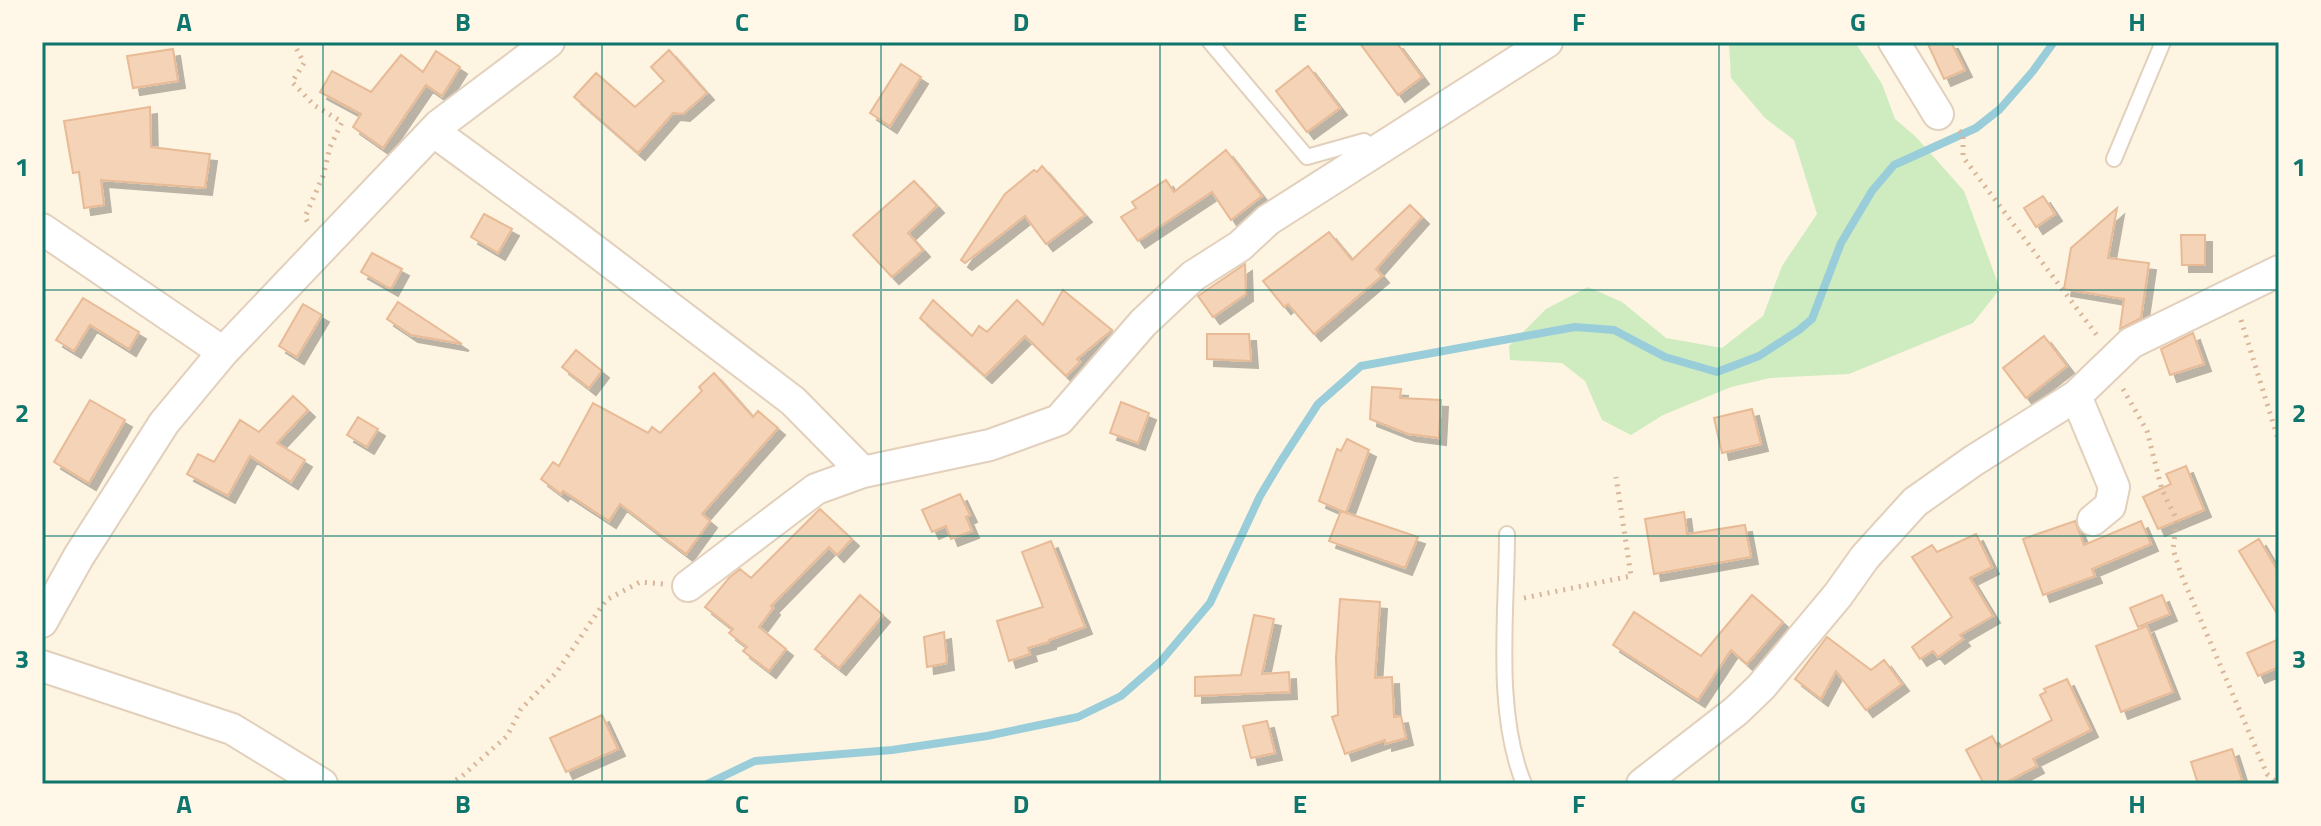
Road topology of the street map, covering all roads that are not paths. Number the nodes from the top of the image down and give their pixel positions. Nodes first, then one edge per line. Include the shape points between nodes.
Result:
1 (549, 42) edge
2 (1210, 42) edge
3 (1547, 42) edge
4 (1894, 42) edge
5 (2163, 42) edge
6 (1938, 114) road end
7 (433, 131) junction
8 (1377, 149) junction
9 (2114, 159) dead end
10 (42, 229) edge
11 (2279, 271) edge
12 (223, 352) junction
13 (2076, 396) junction
14 (863, 472) junction
15 (2093, 520) dead end
16 (1507, 534) dead end
17 (688, 586) road end
18 (42, 622) edge
19 (42, 666) edge
20 (322, 784) edge
21 (1524, 784) edge
22 (1642, 784) edge

1 - 7 street
2 - 8 lane via 1307,157 1364,141
3 - 8 street
4 - 6 street
5 - 9 lane
7 - 12 street
7 - 14 street via 793,401
8 - 14 street via 1193,276 1143,323 1059,420 990,445
10 - 12 street
11 - 13 street via 2131,343
12 - 18 street via 164,423
13 - 15 street via 2114,487 2110,506
13 - 22 street via 1915,502 1761,687
14 - 17 street via 816,489
16 - 21 lane via 1504,685
19 - 20 street via 232,729

